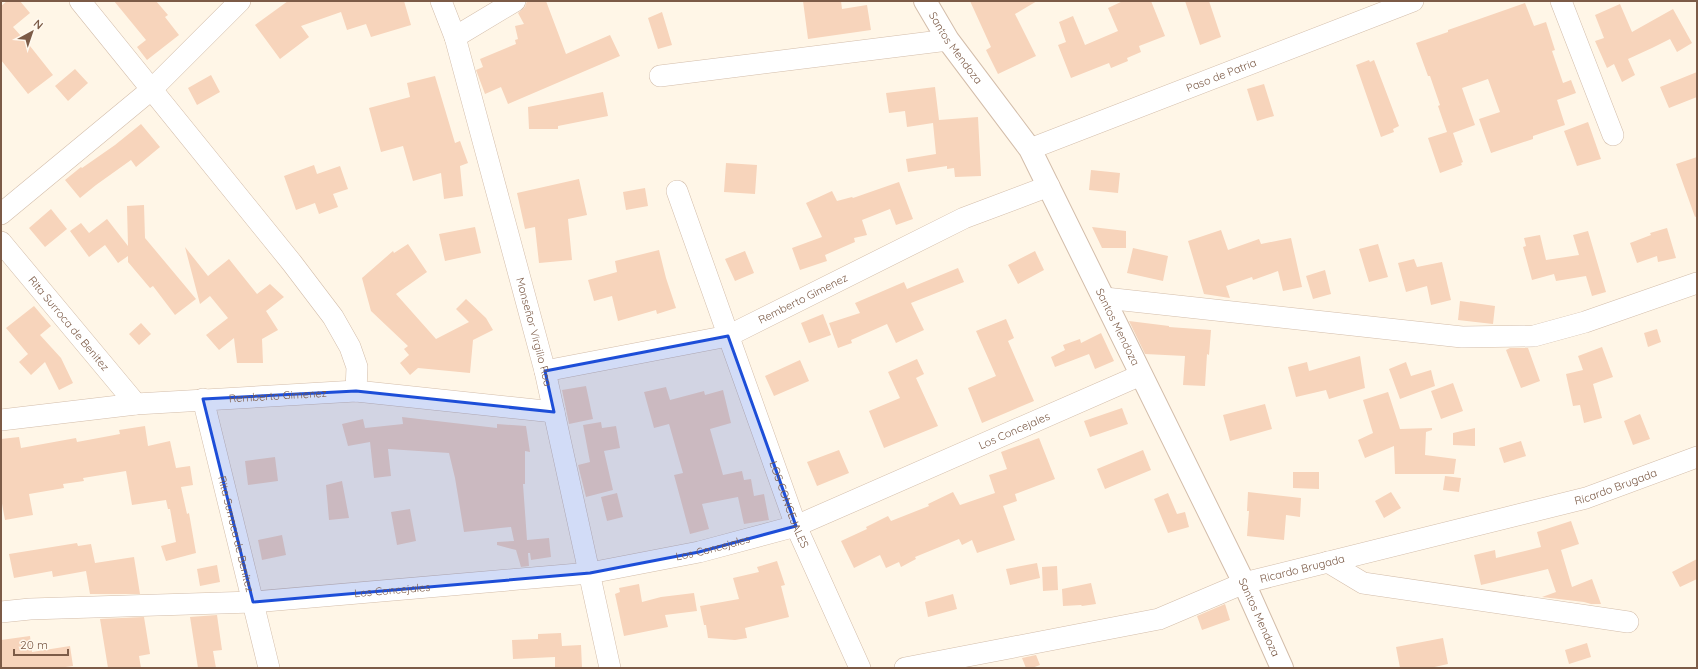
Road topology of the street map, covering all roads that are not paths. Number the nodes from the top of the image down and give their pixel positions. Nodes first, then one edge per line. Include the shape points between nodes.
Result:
1 (80, 1) edge
2 (240, 1) edge
3 (441, 1) edge
4 (515, 1) edge
5 (926, 1) edge
6 (1413, 1) edge
7 (1561, 1) edge
8 (455, 37) junction
9 (948, 40) junction
10 (660, 76) dead end
11 (152, 89) junction
12 (1613, 135) dead end
13 (1030, 149) junction
14 (1049, 186) junction
15 (677, 192) dead end
16 (1, 214) edge
17 (1, 242) edge
18 (1697, 283) edge
19 (1105, 298) junction
20 (728, 336) junction
21 (545, 371) junction
22 (1141, 375) junction
23 (356, 390) junction
24 (203, 399) junction
25 (136, 404) junction
26 (554, 412) junction
27 (1, 420) edge
28 (1697, 457) edge
29 (796, 526) junction
30 (1328, 562) junction
31 (590, 573) junction
32 (1244, 583) junction
33 (253, 602) junction
34 (1, 612) edge
35 (1628, 622) dead end
36 (269, 668) edge
37 (610, 668) edge
38 (860, 668) edge
39 (905, 668) edge
40 (1282, 668) edge

1 - 11 street
2 - 11 street
3 - 8 street, Monseñor Virgilio Roa
4 - 8 street
5 - 9 street, Santos Mendoza
6 - 13 street, Paso de Patria
7 - 12 street
8 - 21 street, Monseñor Virgilio Roa
9 - 10 street
9 - 13 street, Santos Mendoza
11 - 16 street
11 - 23 street via 292,262 333,318 350,347 357,368
13 - 14 street, Santos Mendoza
14 - 19 street, Santos Mendoza
14 - 20 street, Remberto Gimenez via 964,218
15 - 20 street, LOS CONCEJALES
17 - 25 street, Rita Surroca de Benitez
18 - 19 street via 1585,322 1534,336 1462,337
19 - 22 street, Santos Mendoza
20 - 21 street, Remberto Gimenez
20 - 29 street, LOS CONCEJALES
21 - 26 street, Monseñor Virgilio Roa
22 - 29 street, Los Concejales
22 - 32 street, Santos Mendoza
23 - 24 street, Remberto Gimenez
23 - 26 street, Remberto Gimenez
24 - 25 street, Remberto Gimenez
24 - 33 street, Rita Surroca de Benítez
25 - 27 street, Remberto Gimenez
26 - 31 street, Monseñor Virgilio Roa
28 - 30 street, Ricardo Brugada via 1586,498
29 - 31 street, Los Concejales via 699,552
29 - 38 street, LOS CONCEJALES
30 - 32 street, Ricardo Brugada
30 - 35 street via 1363,583
31 - 33 street, Los Concejales
31 - 37 street, Monseñor Virgilio Roa
32 - 39 street, Ricardo Brugada via 1159,619
32 - 40 street, Santos Mendoza
33 - 34 street, Los Concejales
33 - 36 street, Rita Surroca de Benítez

